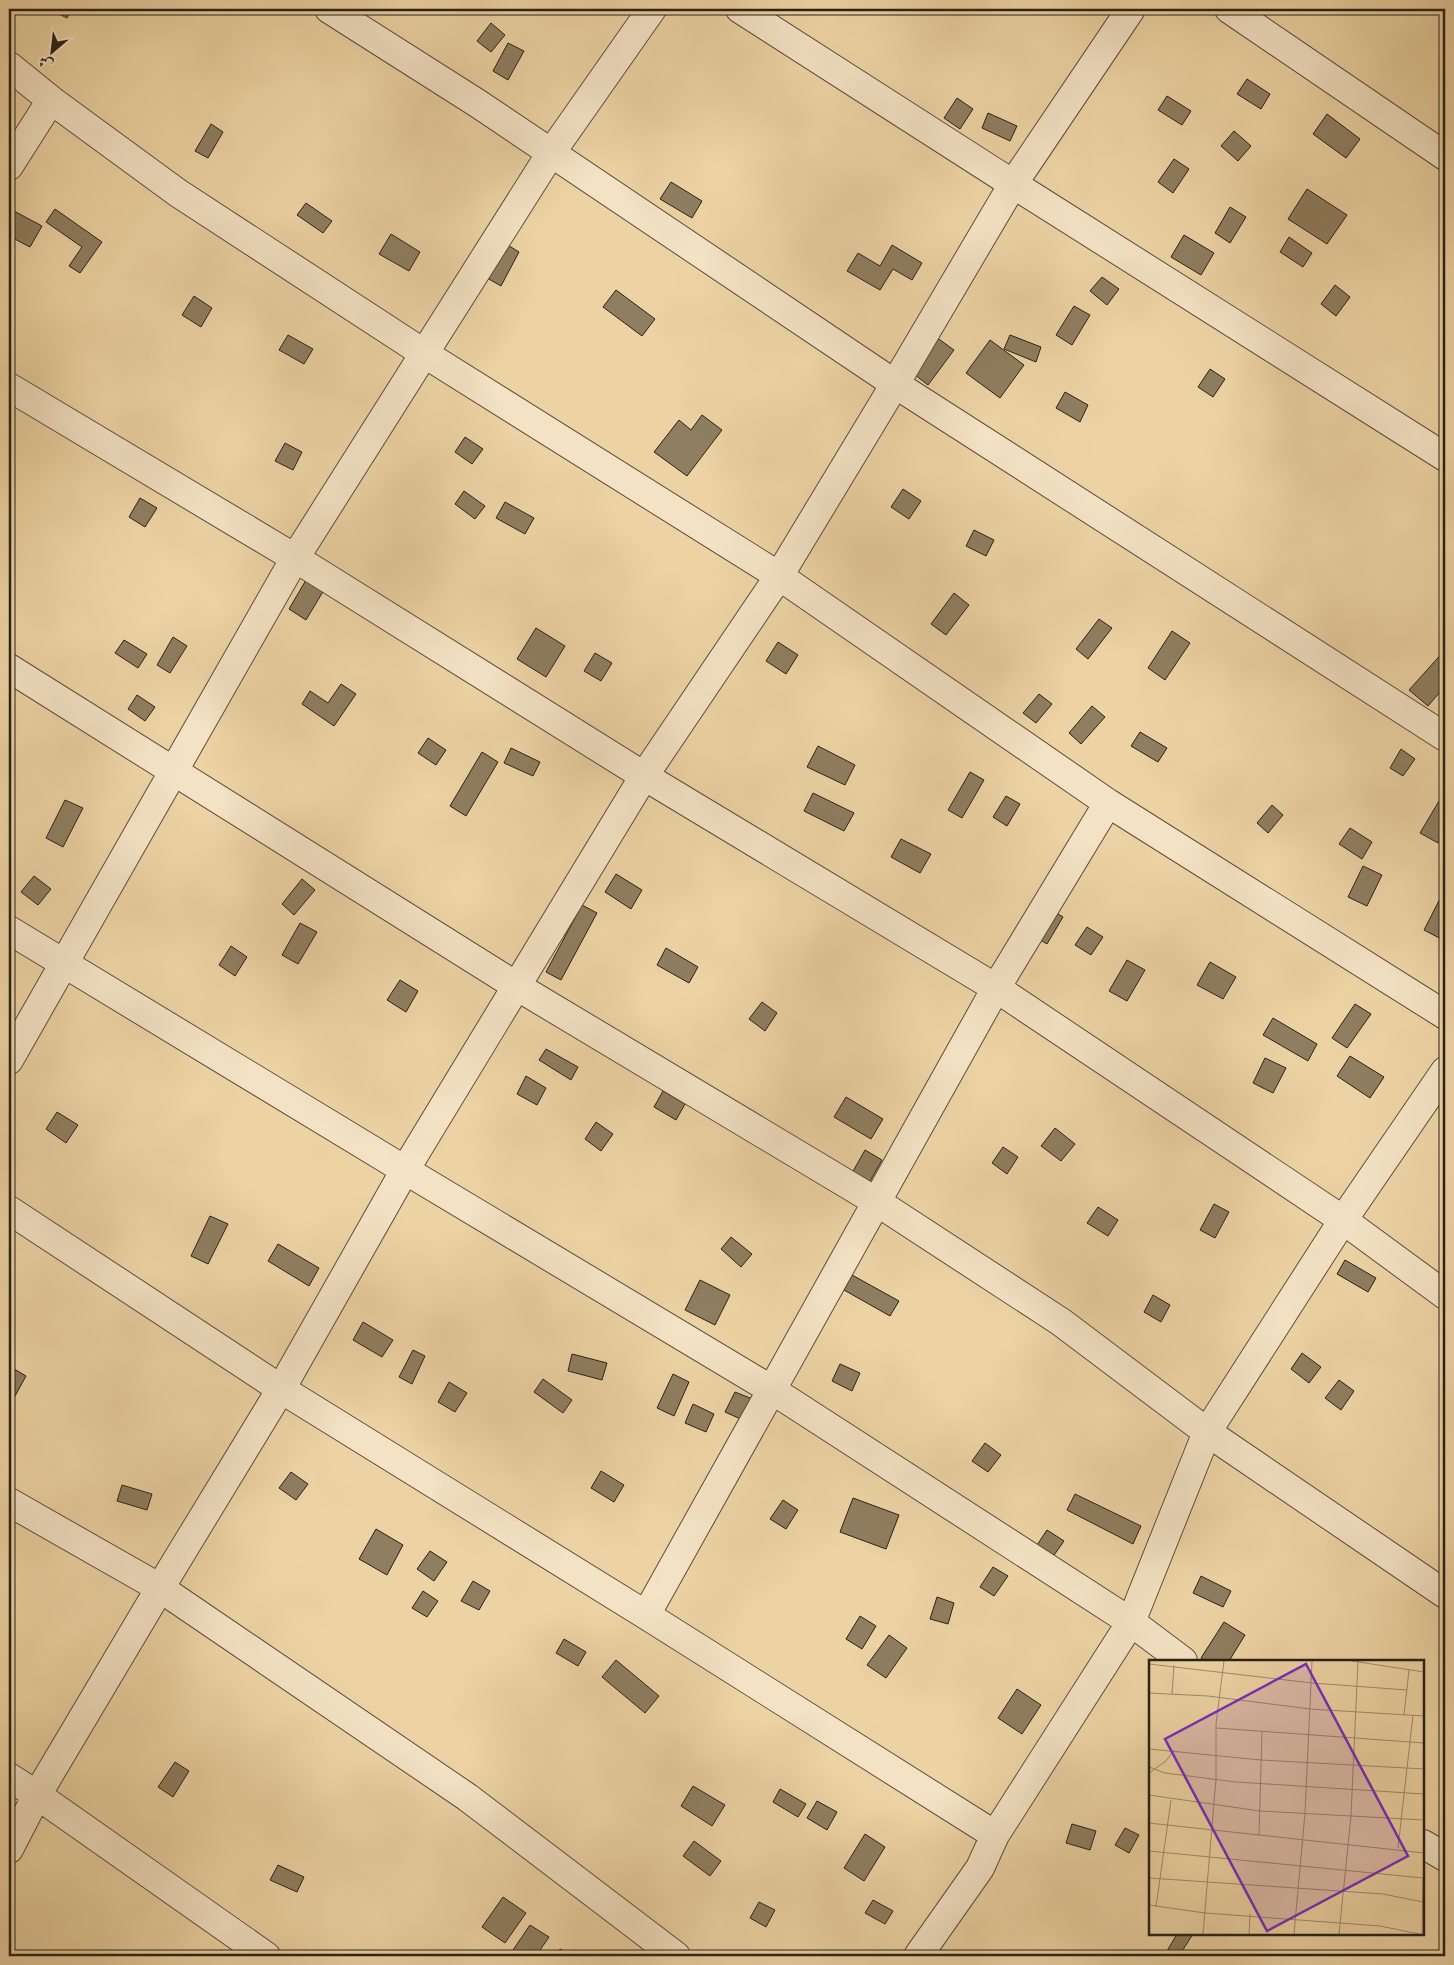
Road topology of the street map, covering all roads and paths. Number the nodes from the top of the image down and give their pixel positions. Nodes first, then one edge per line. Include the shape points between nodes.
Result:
1 (329, 9) edge
2 (652, 9) edge
3 (740, 9) edge
4 (1131, 9) edge
5 (1229, 9) edge
6 (9, 66) edge
7 (51, 100) junction
8 (552, 153) junction
9 (1445, 156) edge
10 (9, 166) edge
11 (1012, 184) junction
12 (425, 354) junction
13 (895, 384) junction
14 (9, 387) edge
15 (1445, 457) edge
16 (295, 558) junction
17 (779, 576) junction
18 (9, 668) edge
19 (1445, 737) edge
20 (172, 771) junction
21 (644, 776) junction
22 (1108, 802) junction
23 (9, 930) edge
24 (63, 962) junction
25 (518, 987) junction
26 (996, 988) junction
27 (1445, 1014) edge
28 (9, 1060) edge
29 (1445, 1071) edge
30 (405, 1170) junction
31 (877, 1202) junction
32 (9, 1210) edge
33 (1343, 1220) junction
34 (1445, 1295) edge
35 (281, 1389) junction
36 (772, 1390) junction
37 (1207, 1432) junction
38 (9, 1502) edge
39 (160, 1588) junction
40 (1445, 1594) edge
41 (646, 1615) junction
42 (1131, 1622) junction
43 (1182, 1660) edge
44 (9, 1777) edge
45 (37, 1795) junction
46 (994, 1835) junction
47 (9, 1849) edge
48 (266, 1956) edge
49 (676, 1956) edge
50 (918, 1956) edge

1 - 8 street
2 - 8 street
3 - 11 street
4 - 11 street
5 - 9 street
6 - 7 street
7 - 10 street
7 - 12 street via 178,193
8 - 12 street
8 - 13 street
11 - 13 street
11 - 15 street
12 - 16 street
12 - 17 street
13 - 17 street
13 - 19 street
14 - 16 street
16 - 20 street
16 - 21 street
17 - 21 street
17 - 22 street
18 - 20 street
20 - 24 street
20 - 25 street
21 - 25 street
21 - 26 street
22 - 26 street
22 - 27 street
23 - 24 street
24 - 28 street
24 - 30 street
25 - 30 street
25 - 31 street
26 - 31 street
26 - 33 street
29 - 33 street
30 - 35 street
30 - 36 street
31 - 36 street
31 - 37 street via 1061,1322
32 - 35 street
33 - 34 street
33 - 37 street
35 - 39 street
35 - 41 street
36 - 41 street
36 - 42 street
37 - 40 street
37 - 42 street
38 - 39 street
39 - 45 street
39 - 49 street via 467,1797
41 - 46 street
42 - 43 street
42 - 46 street
44 - 45 street
45 - 47 street
45 - 48 street
46 - 50 street via 980,1868

